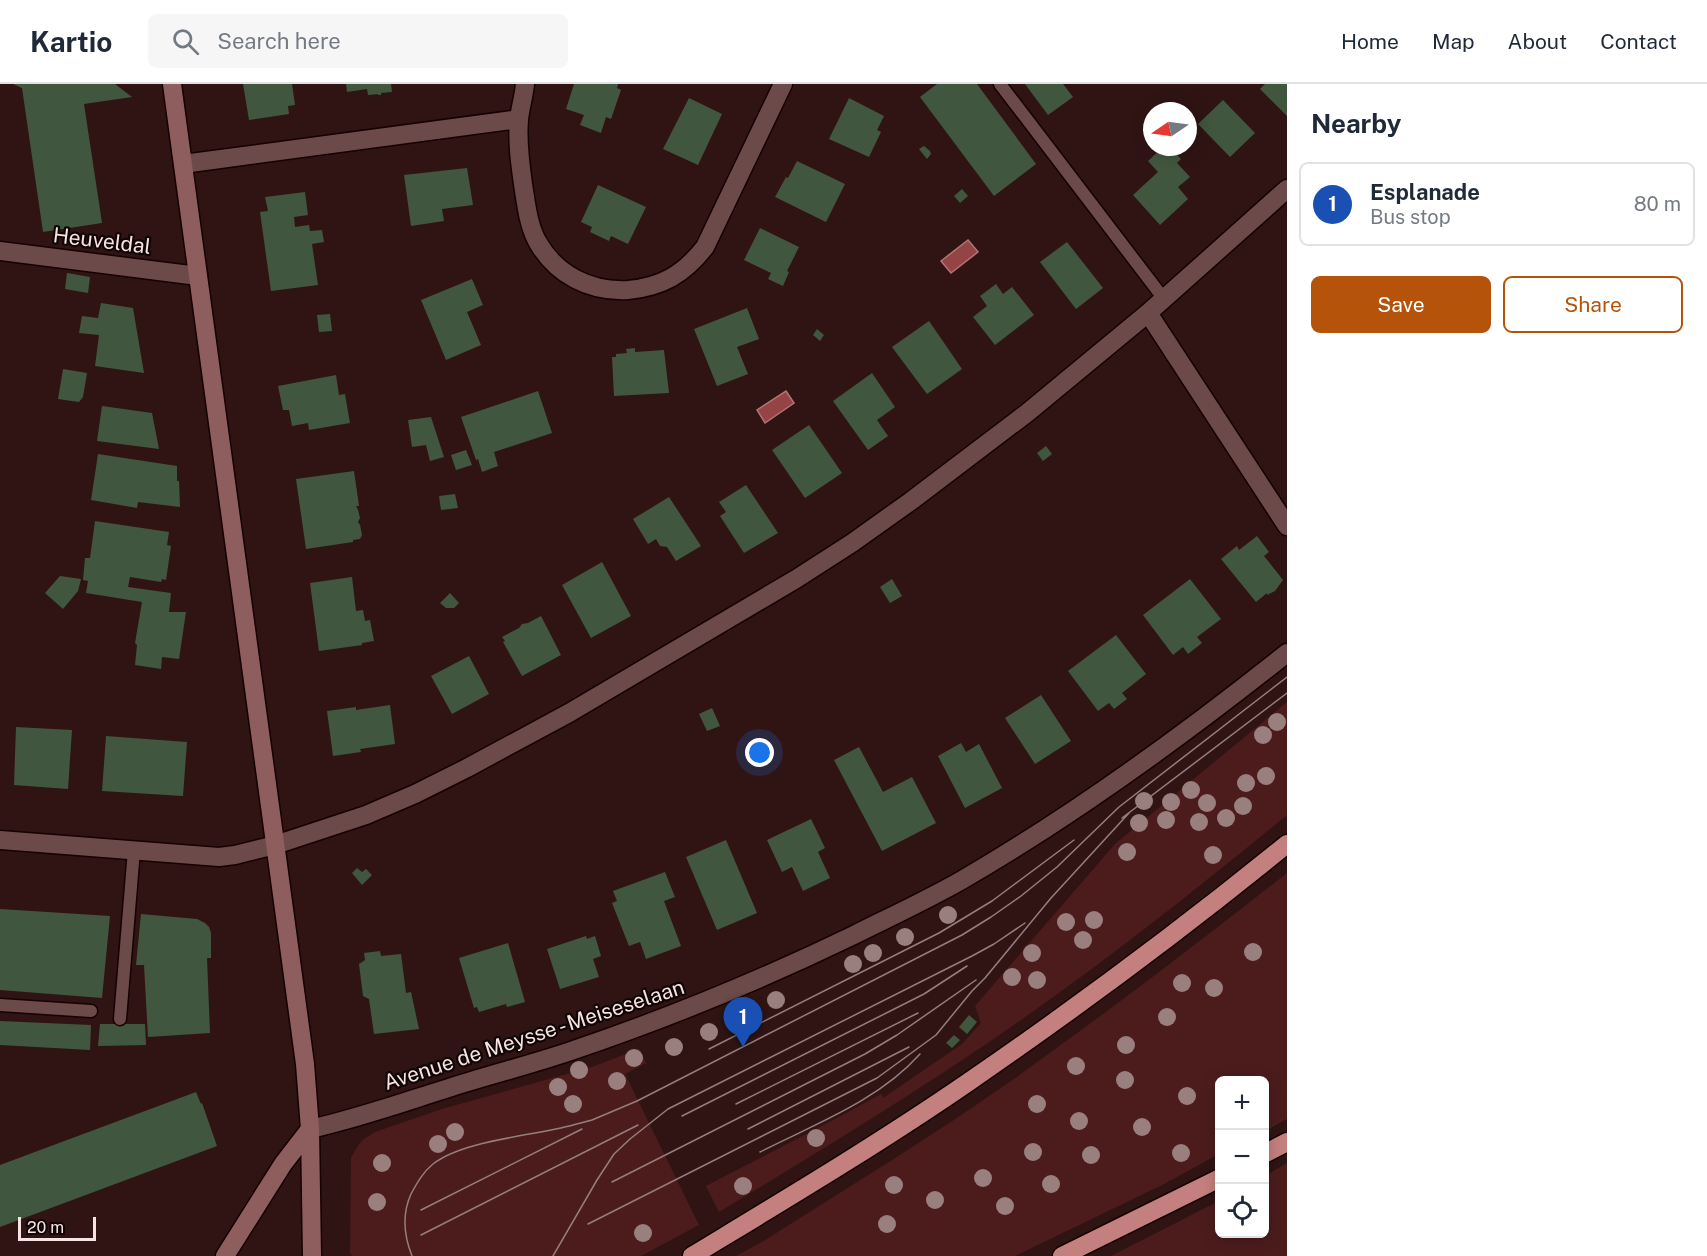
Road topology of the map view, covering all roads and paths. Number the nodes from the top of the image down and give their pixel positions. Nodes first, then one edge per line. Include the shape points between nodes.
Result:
1 (172, 84) edge
2 (525, 84) edge
3 (783, 84) edge
4 (1000, 84) edge
5 (519, 119) junction
6 (183, 164) junction
7 (1287, 189) edge
8 (0, 251) edge
9 (198, 276) junction
10 (1164, 298) junction
11 (1148, 313) junction
12 (1287, 526) edge
13 (1287, 653) edge
14 (0, 840) edge
15 (275, 844) junction
16 (1287, 844) edge
17 (134, 850) junction
18 (0, 1005) edge
19 (91, 1011) dead end
20 (120, 1019) dead end
21 (310, 1129) junction
22 (1287, 1142) edge
23 (1269, 1151) edge
24 (1215, 1180) edge
25 (225, 1256) edge
26 (312, 1256) edge
27 (692, 1256) edge
28 (1062, 1256) edge

1 - 6 main road
2 - 5 street
3 - 5 street via 705,247 672,278 642,288 593,287 577,281 549,258 536,240 529,218 519,158
4 - 10 lane
5 - 6 street
6 - 9 main road
7 - 10 street
8 - 9 street, Heuveldal
9 - 15 main road
10 - 11 street
11 - 12 street
11 - 15 street via 1019,420 911,501 796,579 569,713 467,768 366,815
13 - 21 street, Avenue de Meysse - Meiseselaan via 1050,826 960,881 869,927 752,982 652,1022 566,1053
14 - 17 street
15 - 17 street via 219,857
15 - 21 main road
16 - 27 highway via 1214,904 968,1082 831,1172
17 - 20 lane
18 - 19 lane
21 - 25 main road
21 - 26 main road
22 - 23 highway
24 - 28 highway

